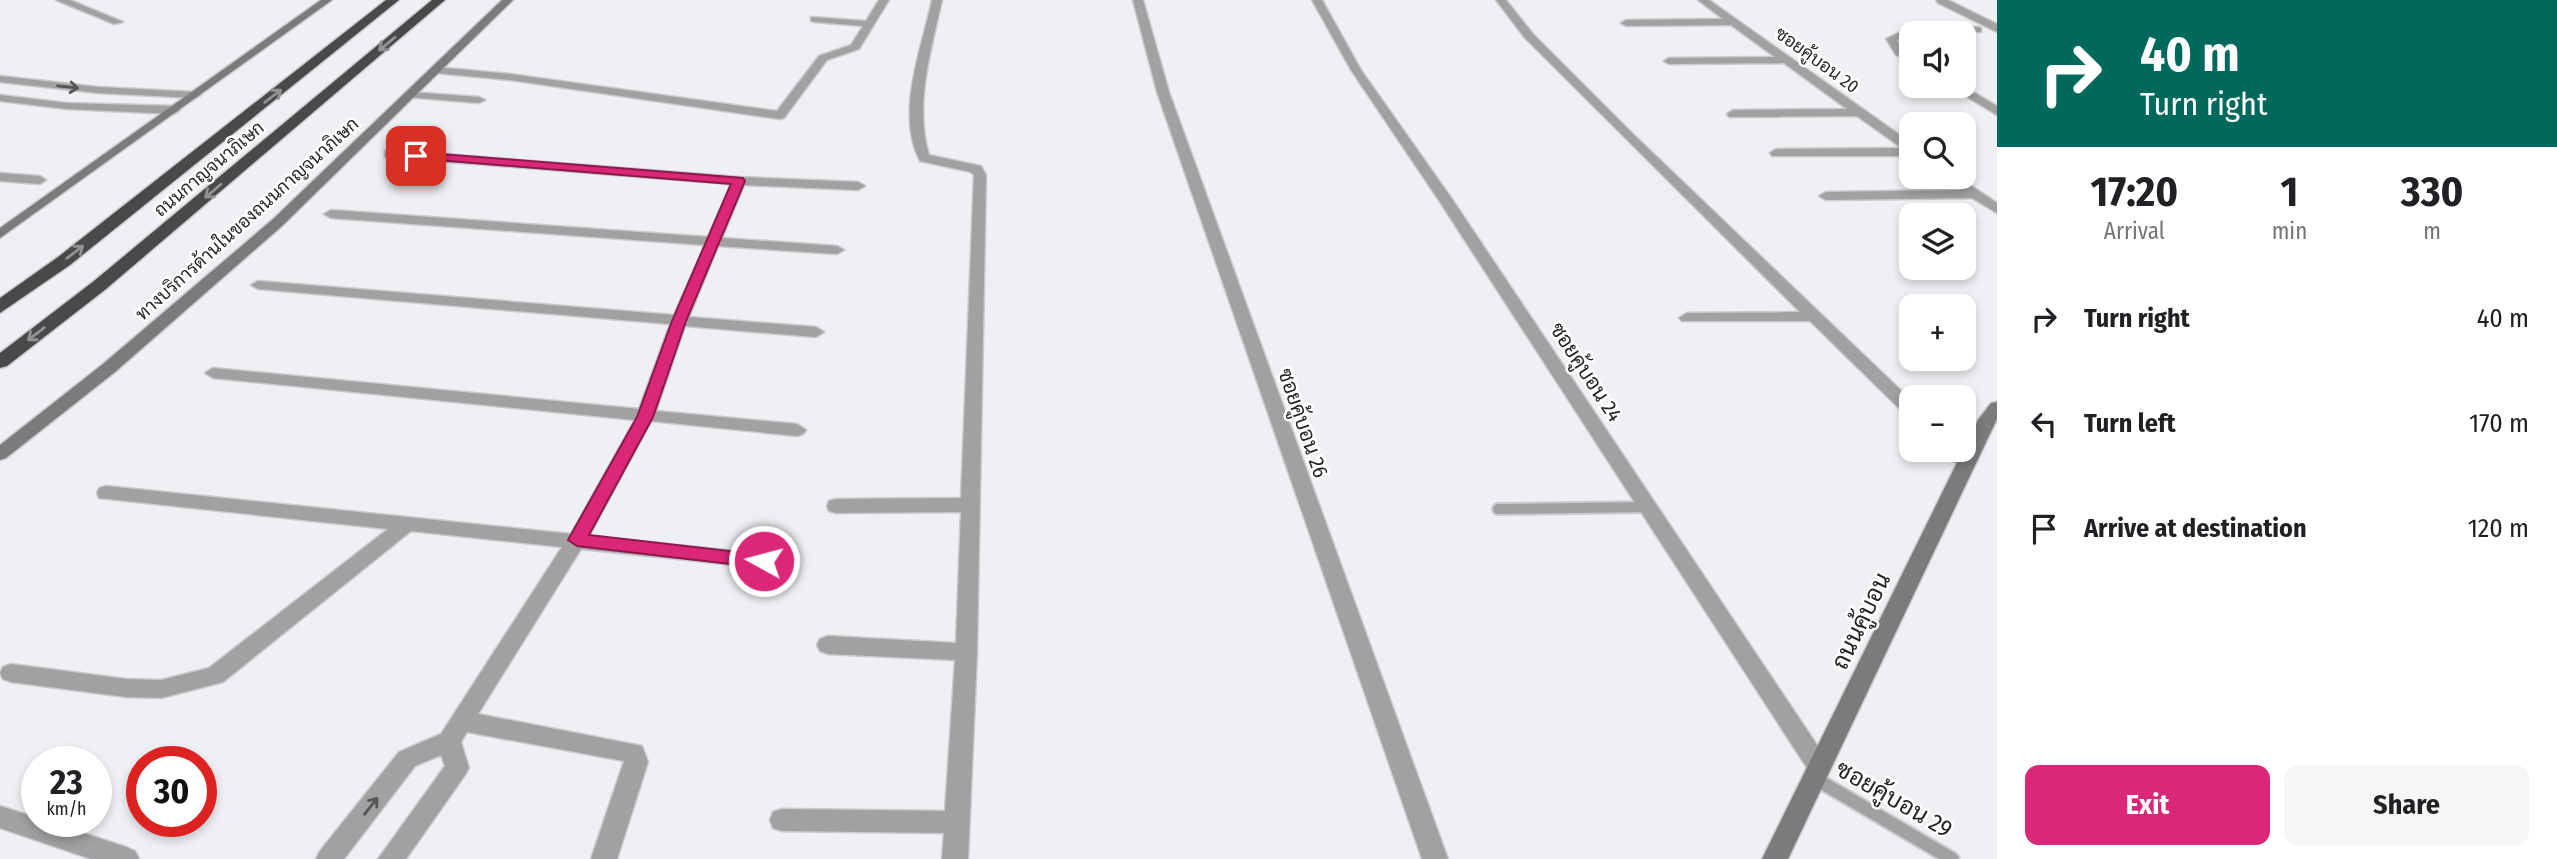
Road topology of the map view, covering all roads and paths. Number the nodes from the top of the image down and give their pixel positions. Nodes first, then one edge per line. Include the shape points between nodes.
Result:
1 (61, 0) edge
2 (327, 0) edge
3 (393, 0) edge
4 (439, 0) edge
5 (508, 0) edge
6 (884, 0) edge
7 (937, 0) edge
8 (1138, 0) edge
9 (1317, 0) edge
10 (1500, 0) edge
11 (1703, 0) edge
12 (1940, 0) edge
13 (815, 19) dead end
14 (118, 22) dead end
15 (1734, 22) junction
16 (1626, 23) dead end
17 (869, 24) junction
18 (1997, 27) edge
19 (1899, 35) edge
20 (1899, 51) edge
21 (1788, 60) junction
22 (1668, 61) dead end
23 (435, 71) junction
24 (0, 79) edge
25 (194, 95) junction
26 (410, 95) junction
27 (0, 98) edge
28 (1975, 98) edge
29 (479, 100) dead end
30 (174, 110) junction
31 (1997, 111) edge
32 (1859, 112) junction
33 (1733, 114) dead end
34 (1899, 141) edge
35 (1899, 150) edge
36 (1776, 153) dead end
37 (389, 154) dead end
38 (0, 177) edge
39 (40, 180) dead end
40 (739, 181) junction
41 (858, 186) dead end
42 (1968, 189) edge
43 (1975, 194) junction
44 (1826, 196) dead end
45 (1997, 209) edge
46 (331, 214) dead end
47 (0, 234) edge
48 (712, 240) junction
49 (837, 250) dead end
50 (258, 285) dead end
51 (0, 307) edge
52 (1815, 316) junction
53 (1687, 318) dead end
54 (679, 321) junction
55 (816, 332) dead end
56 (0, 362) edge
57 (213, 373) dead end
58 (1899, 398) edge
59 (1997, 407) edge
60 (645, 417) junction
61 (797, 430) dead end
62 (1976, 434) edge
63 (0, 454) edge
64 (1956, 462) edge
65 (106, 493) dead end
66 (969, 505) junction
67 (836, 506) dead end
68 (1648, 507) junction
69 (1498, 509) dead end
70 (407, 524) junction
71 (577, 540) junction
72 (764, 561) dead end
73 (828, 645) dead end
74 (966, 652) junction
75 (11, 673) dead end
76 (456, 731) junction
77 (1816, 773) junction
78 (0, 817) edge
79 (782, 820) dead end
80 (957, 821) junction
81 (126, 859) edge
82 (329, 859) edge
83 (391, 859) edge
84 (604, 859) edge
85 (954, 859) edge
86 (1434, 859) edge
87 (1775, 859) edge
88 (1952, 859) edge

1 - 14 street
2 - 25 main road
51 -> 3 highway, ถนนกาญจนาภิเษก
4 -> 56 highway, ถนนกาญจนาภิเษก via 100,285
5 - 23 main road, ทางบริการด้านในของถนนกาญจนาภิเษก
6 - 17 street
7 - 66 street via 915,121 918,143 924,158 976,169 980,174
8 - 86 street, ซอยคู้บอน 26 via 1163,92
9 - 68 street, ซอยคู้บอน 24 via 1356,70
10 - 52 street via 1593,101
11 - 15 street, ซอยคู้บอน 20
12 - 18 lane
13 - 17 street
15 - 16 street
15 - 21 street, ซอยคู้บอน 20
17 - 23 street via 855,47 823,58 780,115 510,77
19 - 20 street via 1891,39
21 - 22 street
21 - 32 street, ซอยคู้บอน 20
23 - 26 main road, ทางบริการด้านในของถนนกาญจนาภิเษก
24 -> 25 street
25 - 30 main road
26 - 29 street
26 - 63 main road, ทางบริการด้านในของถนนกาญจนาภิเษก via 208,284
27 - 30 street
28 - 31 street
30 - 47 main road
32 - 33 street
32 - 34 street, ซอยคู้บอน 20
35 - 36 street
37 - 40 street
38 - 39 street
40 - 41 street
40 - 48 street
42 - 43 street
43 - 44 street
43 - 45 street
46 - 48 street
48 - 49 street
48 - 54 street
50 - 54 street
52 - 53 street
52 - 58 street
54 - 55 street
54 - 60 street
57 - 60 street
59 - 62 main road, ถนนคู้บอน
60 - 61 street
60 - 71 street
64 - 77 main road, ถนนคู้บอน
65 - 70 street
66 - 67 street
66 - 74 street
68 - 69 lane
68 - 77 street, ซอยคู้บอน 24
70 - 71 street
70 - 75 street via 215,676 161,689
71 - 72 street
71 - 76 street
73 - 74 street
74 - 80 street
82 -> 76 street via 407,759
76 - 83 street via 457,768
76 - 84 street via 634,753 636,762
77 - 87 main road, ถนนคู้บอน
77 - 88 lane, ซอยคู้บอน 29
78 - 81 street
79 - 80 street
80 - 85 street

